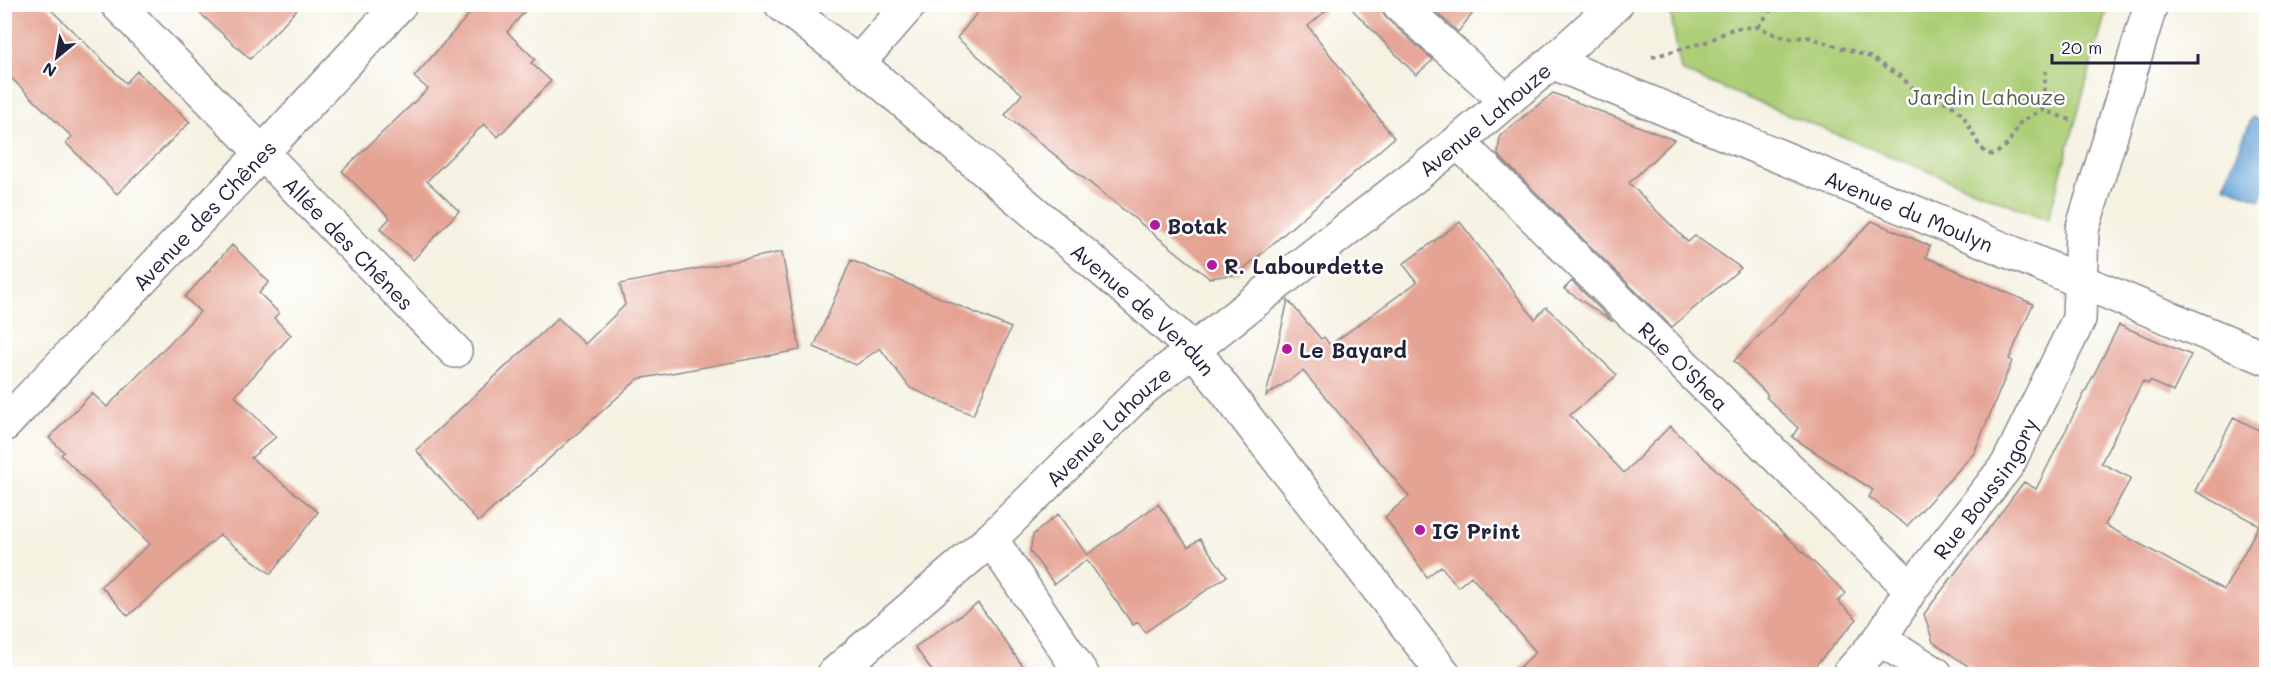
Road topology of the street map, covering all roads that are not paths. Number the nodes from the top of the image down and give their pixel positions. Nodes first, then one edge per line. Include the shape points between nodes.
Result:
1 (117, 4) edge
2 (400, 4) edge
3 (781, 4) edge
4 (910, 4) edge
5 (1399, 4) edge
6 (1616, 4) edge
7 (2151, 4) edge
8 (858, 63) junction
9 (1552, 63) junction
10 (1506, 101) junction
11 (1458, 142) junction
12 (262, 153) junction
13 (2081, 282) junction
14 (1194, 350) junction
15 (455, 351) dead end
16 (2266, 358) edge
17 (4, 425) edge
18 (991, 539) junction
19 (1911, 589) junction
20 (1880, 639) junction
21 (834, 675) edge
22 (1082, 675) edge
23 (1444, 675) edge
24 (1849, 675) edge
25 (1936, 675) edge

1 - 12 street, Allée des Chênes
2 - 12 street, Avenue des Chênes
3 - 8 street, Avenue de Verdun
4 - 8 street
5 - 10 street
6 - 9 street, Avenue Lahouze
7 - 13 street, Rue Boussingory via 2082,230
8 - 14 street, Avenue de Verdun
9 - 10 street, Avenue Lahouze
9 - 13 street, Avenue du Moulyn
10 - 11 street, Avenue Lahouze
11 - 14 street, Avenue Lahouze
11 - 19 street, Rue O'Shea
12 - 15 street, Allée des Chênes
12 - 17 street, Avenue des Chênes
13 - 16 street, Avenue du Moulyn
13 - 19 street, Rue Boussingory via 2079,319 2008,464
14 - 18 street, Avenue Lahouze via 1143,389
14 - 23 street, Avenue de Verdun
18 - 21 street, Avenue Lahouze
18 - 22 street
19 - 20 street, Rue Boussingory
20 - 24 street, Rue Boussingory
20 - 25 street

